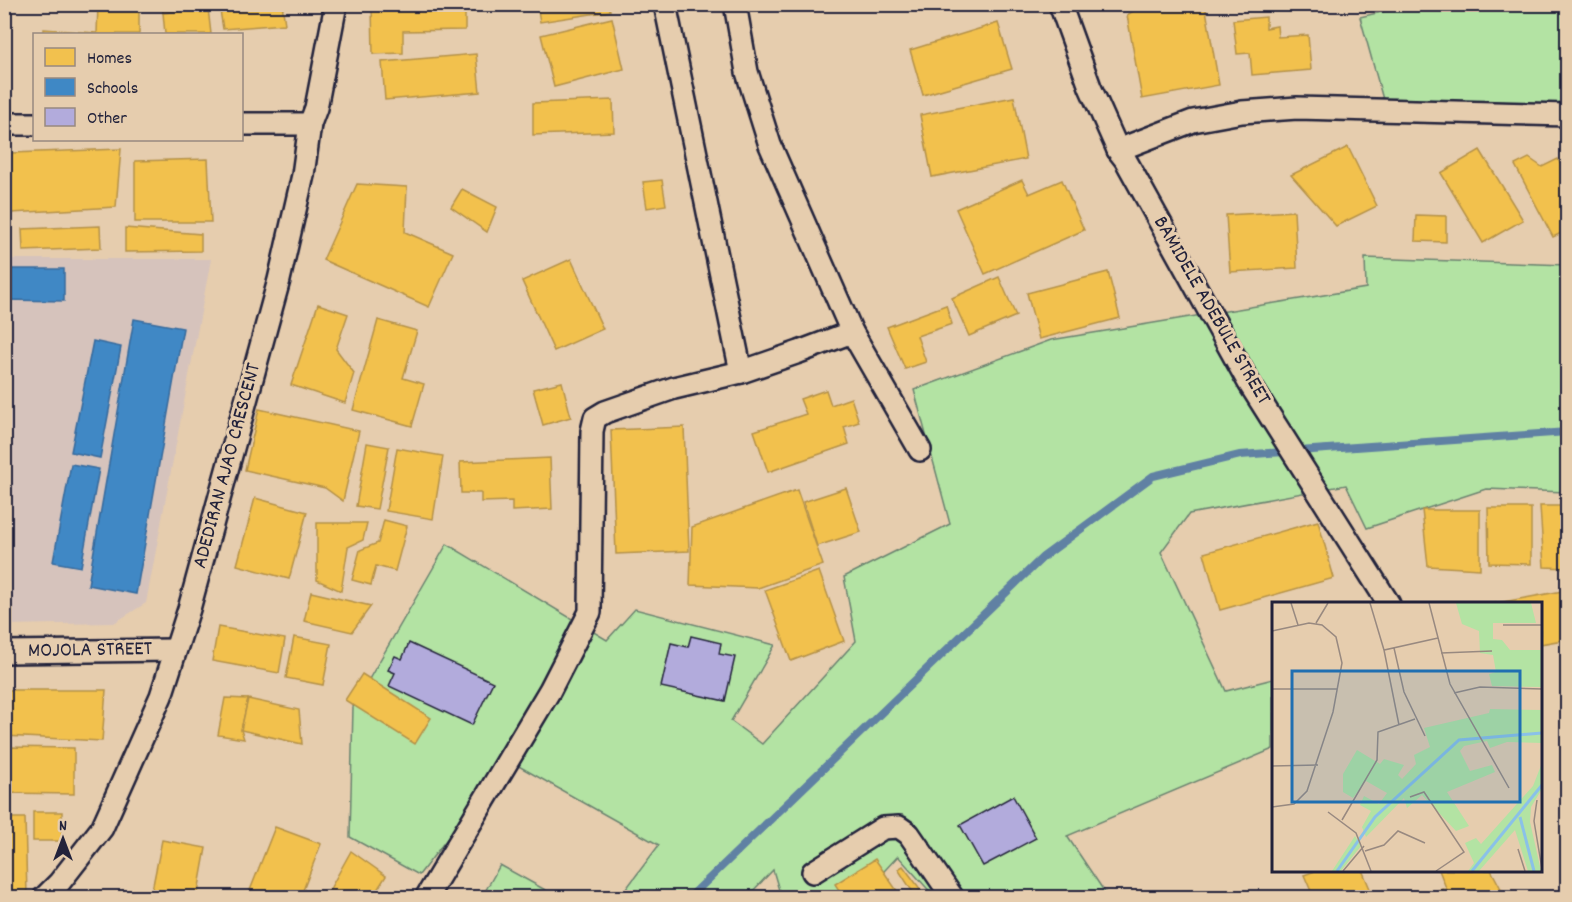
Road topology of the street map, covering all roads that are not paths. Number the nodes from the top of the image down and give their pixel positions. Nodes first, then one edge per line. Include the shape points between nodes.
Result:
1 (336, 4) edge
2 (664, 4) edge
3 (735, 4) edge
4 (1060, 4) edge
5 (1568, 115) edge
6 (4, 124) edge
7 (33, 124) edge
8 (243, 124) edge
9 (310, 124) junction
10 (1118, 150) junction
11 (852, 332) junction
12 (741, 372) junction
13 (920, 450) dead end
14 (1388, 602) edge
15 (175, 650) junction
16 (4, 652) edge
17 (813, 872) dead end
18 (44, 897) edge
19 (426, 897) edge
20 (953, 897) edge

1 - 9 street, ADEDIRAN AJAO CRESCENT
2 - 12 street
3 - 11 street via 747,72 770,145
4 - 10 street, BAMIDELE ADEBULE STREET
5 - 10 street via 1298,108 1242,112 1192,121
6 - 7 street
8 - 9 street
9 - 15 street, ADEDIRAN AJAO CRESCENT via 303,175 279,280
10 - 14 street, BAMIDELE ADEBULE STREET via 1249,383
11 - 12 street
11 - 13 street
12 - 19 street via 674,388 595,418 590,612 550,690
15 - 16 street, MOJOLA STREET
15 - 18 street, ADEDIRAN AJAO CRESCENT via 161,696 102,828
17 - 20 street via 883,828 898,827 909,834

